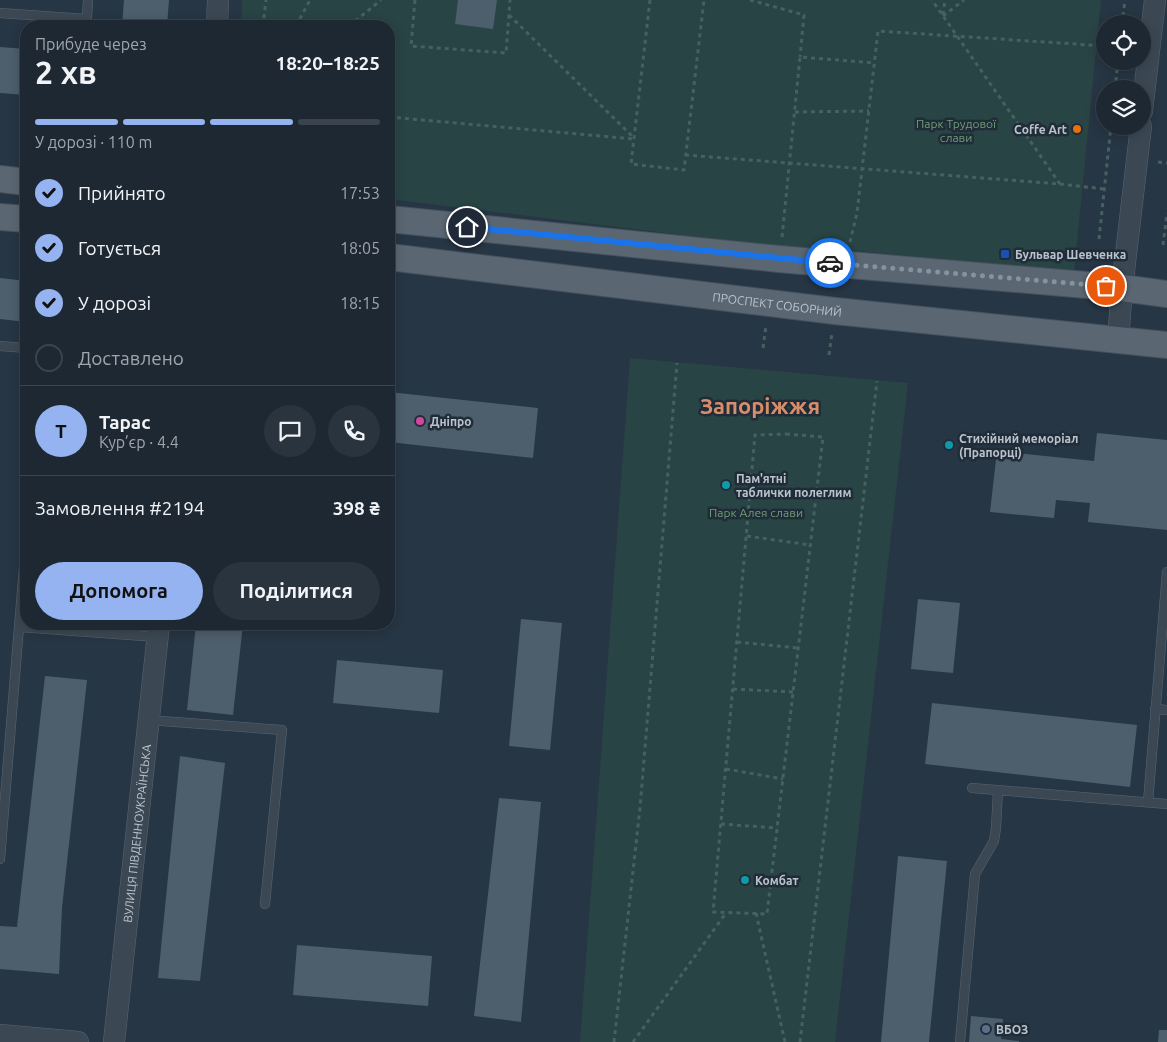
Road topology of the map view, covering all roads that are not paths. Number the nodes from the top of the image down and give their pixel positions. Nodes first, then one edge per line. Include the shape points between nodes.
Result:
1 (88, 0) edge
2 (218, 0) edge
3 (1155, 0) edge
4 (0, 13) edge
5 (217, 20) edge
6 (1146, 80) edge
7 (1140, 135) edge
8 (0, 179) edge
9 (20, 181) edge
10 (0, 217) edge
11 (20, 219) edge
12 (395, 220) edge
13 (395, 258) edge
14 (1122, 288) junction
15 (1167, 294) edge
16 (1118, 340) junction
17 (1167, 345) edge
18 (0, 346) edge
19 (20, 348) edge
20 (1167, 572) edge
21 (20, 615) edge
22 (19, 627) joint
23 (123, 630) edge
24 (158, 631) edge
25 (1156, 709) junction
26 (1167, 710) edge
27 (148, 720) junction
28 (972, 788) dead end
29 (998, 790) junction
30 (1148, 802) junction
31 (1167, 804) edge
32 (0, 858) edge
33 (266, 904) dead end
34 (10, 1038) edge
35 (78, 1042) edge
36 (114, 1042) edge
37 (960, 1042) edge

1 - 4 lane via 87,19
2 - 5 street
3 - 6 street
7 - 14 street
8 - 9 main road
10 - 11 main road
12 - 14 main road via 779,259
13 - 16 main road, ПРОСПЕКТ СОБОРНИЙ via 834,311
14 - 15 main road
14 - 16 street
16 - 17 main road, ПРОСПЕКТ СОБОРНИЙ
18 - 19 lane
20 - 25 lane
21 - 22 lane
22 - 32 lane
23 - 24 lane
24 - 27 street, ВУЛИЦЯ ПІВДЕННОУКРАЇНСЬКА
25 - 26 lane
25 - 30 lane
27 - 33 lane via 282,730
27 - 36 street, ВУЛИЦЯ ПІВДЕННОУКРАЇНСЬКА
28 - 29 lane
29 - 30 lane
29 - 37 lane via 994,841 975,874
30 - 31 lane
34 - 35 street

